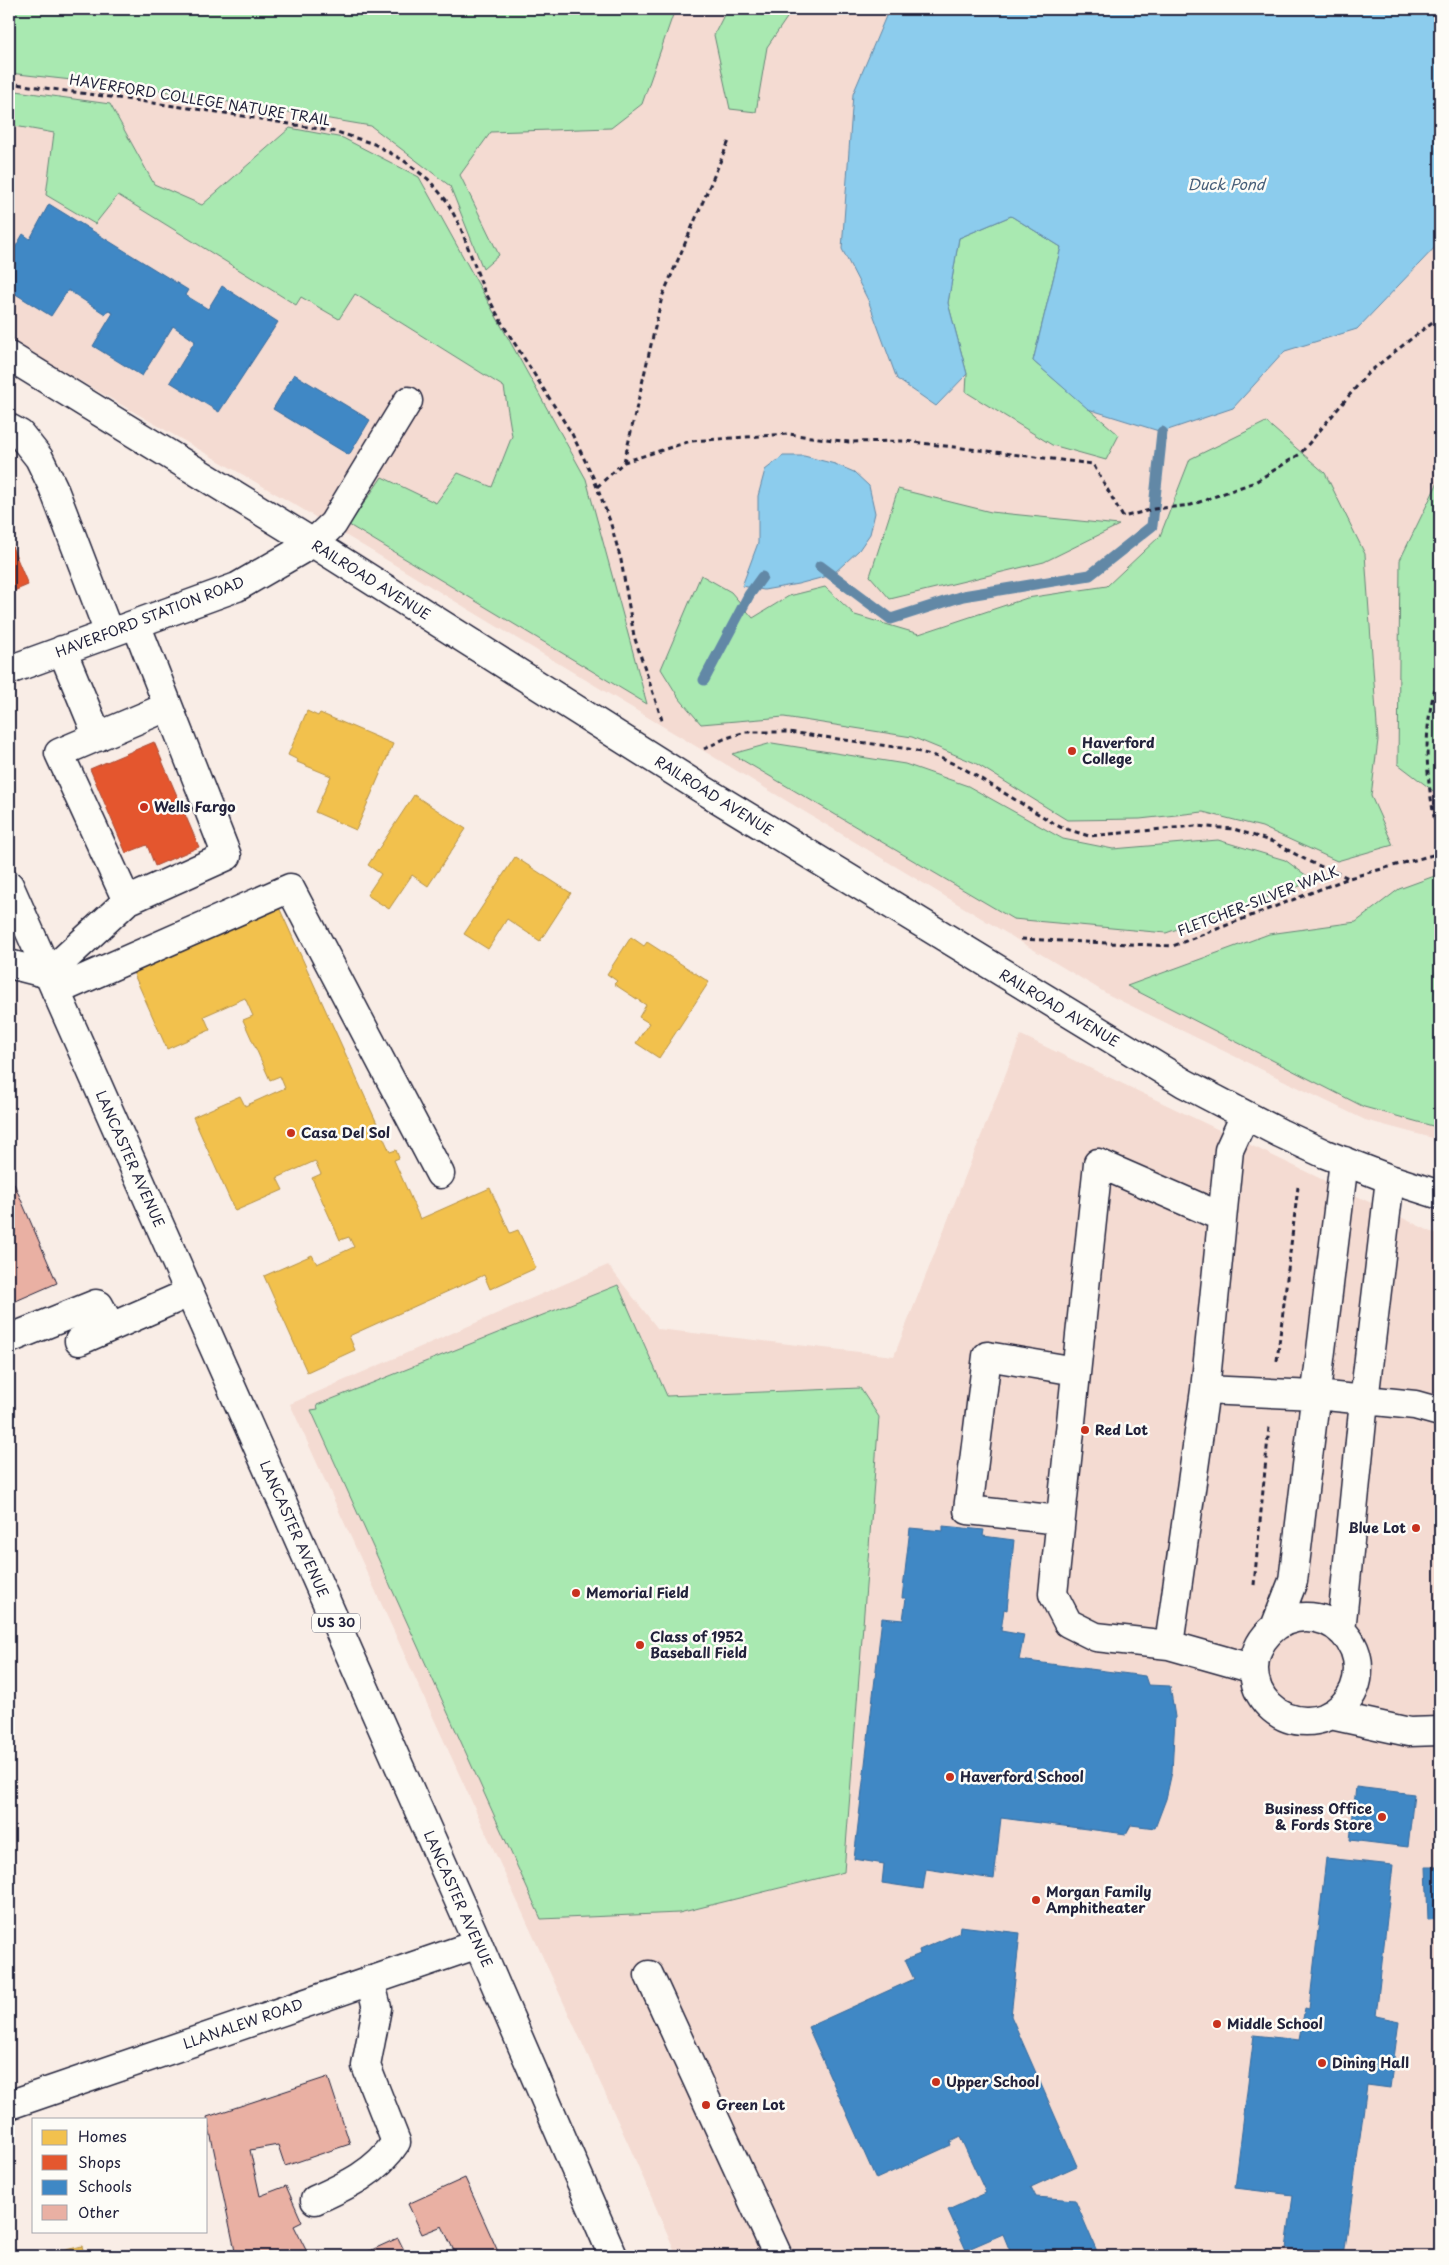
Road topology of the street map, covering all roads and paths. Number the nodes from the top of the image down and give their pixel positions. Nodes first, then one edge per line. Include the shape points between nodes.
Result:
1 (9, 83) edge
2 (728, 141) dead end
3 (1440, 316) edge
4 (9, 356) edge
5 (408, 401) dead end
6 (9, 428) edge
7 (624, 462) junction
8 (597, 487) junction
9 (313, 543) junction
10 (136, 624) junction
11 (110, 633) junction
12 (62, 650) junction
13 (9, 670) edge
14 (1440, 672) edge
15 (167, 708) junction
16 (665, 731) dead end
17 (98, 737) junction
18 (704, 749) dead end
19 (1440, 846) edge
20 (1440, 853) edge
21 (1348, 878) junction
22 (9, 885) edge
23 (127, 901) junction
24 (1021, 939) dead end
25 (9, 964) edge
26 (52, 982) junction
27 (1245, 1115) junction
28 (1344, 1161) junction
29 (440, 1174) dead end
30 (1390, 1179) junction
31 (1440, 1195) edge
32 (1222, 1217) junction
33 (189, 1293) junction
34 (110, 1327) junction
35 (9, 1340) edge
36 (79, 1340) dead end
37 (1076, 1371) junction
38 (1205, 1390) junction
39 (1316, 1394) junction
40 (1364, 1401) junction
41 (1428, 1408) edge
42 (1060, 1520) junction
43 (1275, 1627) junction
44 (1341, 1631) junction
45 (1169, 1644) junction
46 (1254, 1668) junction
47 (1331, 1715) junction
48 (1440, 1731) edge
49 (478, 1944) junction
50 (649, 1975) dead end
51 (370, 1980) junction
52 (9, 2105) edge
53 (315, 2200) dead end
54 (613, 2256) edge
55 (778, 2256) edge

1 - 8 path, HAVERFORD COLLEGE NATURE TRAIL via 328,130 374,144 403,160 428,179 446,200 460,226 483,288 572,434
2 - 7 path via 662,297
3 - 7 path via 1368,373 1300,454 1255,482 1191,505 1123,517 1093,464 905,441 849,442 788,434 692,441
4 - 9 main road, RAILROAD AVENUE
5 - 9 main road, HAVERFORD STATION ROAD via 333,524
6 - 11 main road via 20,434 39,458
7 - 8 path
8 - 16 path, HAVERFORD COLLEGE NATURE TRAIL via 621,560 634,636
9 - 10 main road, HAVERFORD STATION ROAD via 237,587
9 - 27 main road, RAILROAD AVENUE via 911,919 1184,1083
10 - 11 main road, HAVERFORD STATION ROAD
10 - 15 main road
11 - 12 main road, HAVERFORD STATION ROAD
12 - 13 main road, HAVERFORD STATION ROAD
12 - 17 main road
14 - 19 path via 1428,728 1425,761
15 - 17 main road
15 - 23 main road via 227,856
17 - 23 main road via 59,753
18 - 21 path via 745,732 788,732 909,749 938,756 963,768 1060,827 1090,836 1195,826 1234,829 1273,842
20 - 21 path, FLETCHER-SILVER WALK
21 - 24 path, FLETCHER-SILVER WALK via 1173,946
22 - 26 main road, LANCASTER AVENUE / US 30
23 - 26 main road
25 - 26 main road
26 - 29 main road via 290,888
26 - 33 main road, LANCASTER AVENUE / US 30
27 - 28 main road, RAILROAD AVENUE
27 - 32 main road via 1229,1150
28 - 30 main road, RAILROAD AVENUE
28 - 39 main road
30 - 31 main road, RAILROAD AVENUE
30 - 40 main road
32 - 37 main road via 1098,1163
32 - 38 main road
33 - 34 main road
33 - 49 main road, LANCASTER AVENUE / US 30
34 - 35 main road via 96,1304
34 - 36 main road
37 - 42 main road
37 - 42 main road via 987,1356 968,1510
38 - 39 main road
38 - 45 main road
39 - 40 main road
39 - 43 main road via 1294,1581
40 - 41 main road
40 - 44 main road
42 - 45 main road via 1053,1594 1068,1623 1096,1637
43 - 44 main road via 1291,1619 1309,1617
43 - 46 main road via 1263,1639 1256,1653
44 - 47 main road via 1352,1645 1358,1662 1357,1678 1344,1706
45 - 46 main road
46 - 47 main road via 1256,1684 1272,1709 1300,1721 1316,1721
47 - 48 main road via 1410,1732
49 - 51 main road, LLANALEW ROAD
49 - 54 main road, LANCASTER AVENUE / US 30
50 - 55 main road
51 - 52 main road, LLANALEW ROAD
51 - 53 main road via 377,2008 366,2066 396,2142 386,2158 350,2184

